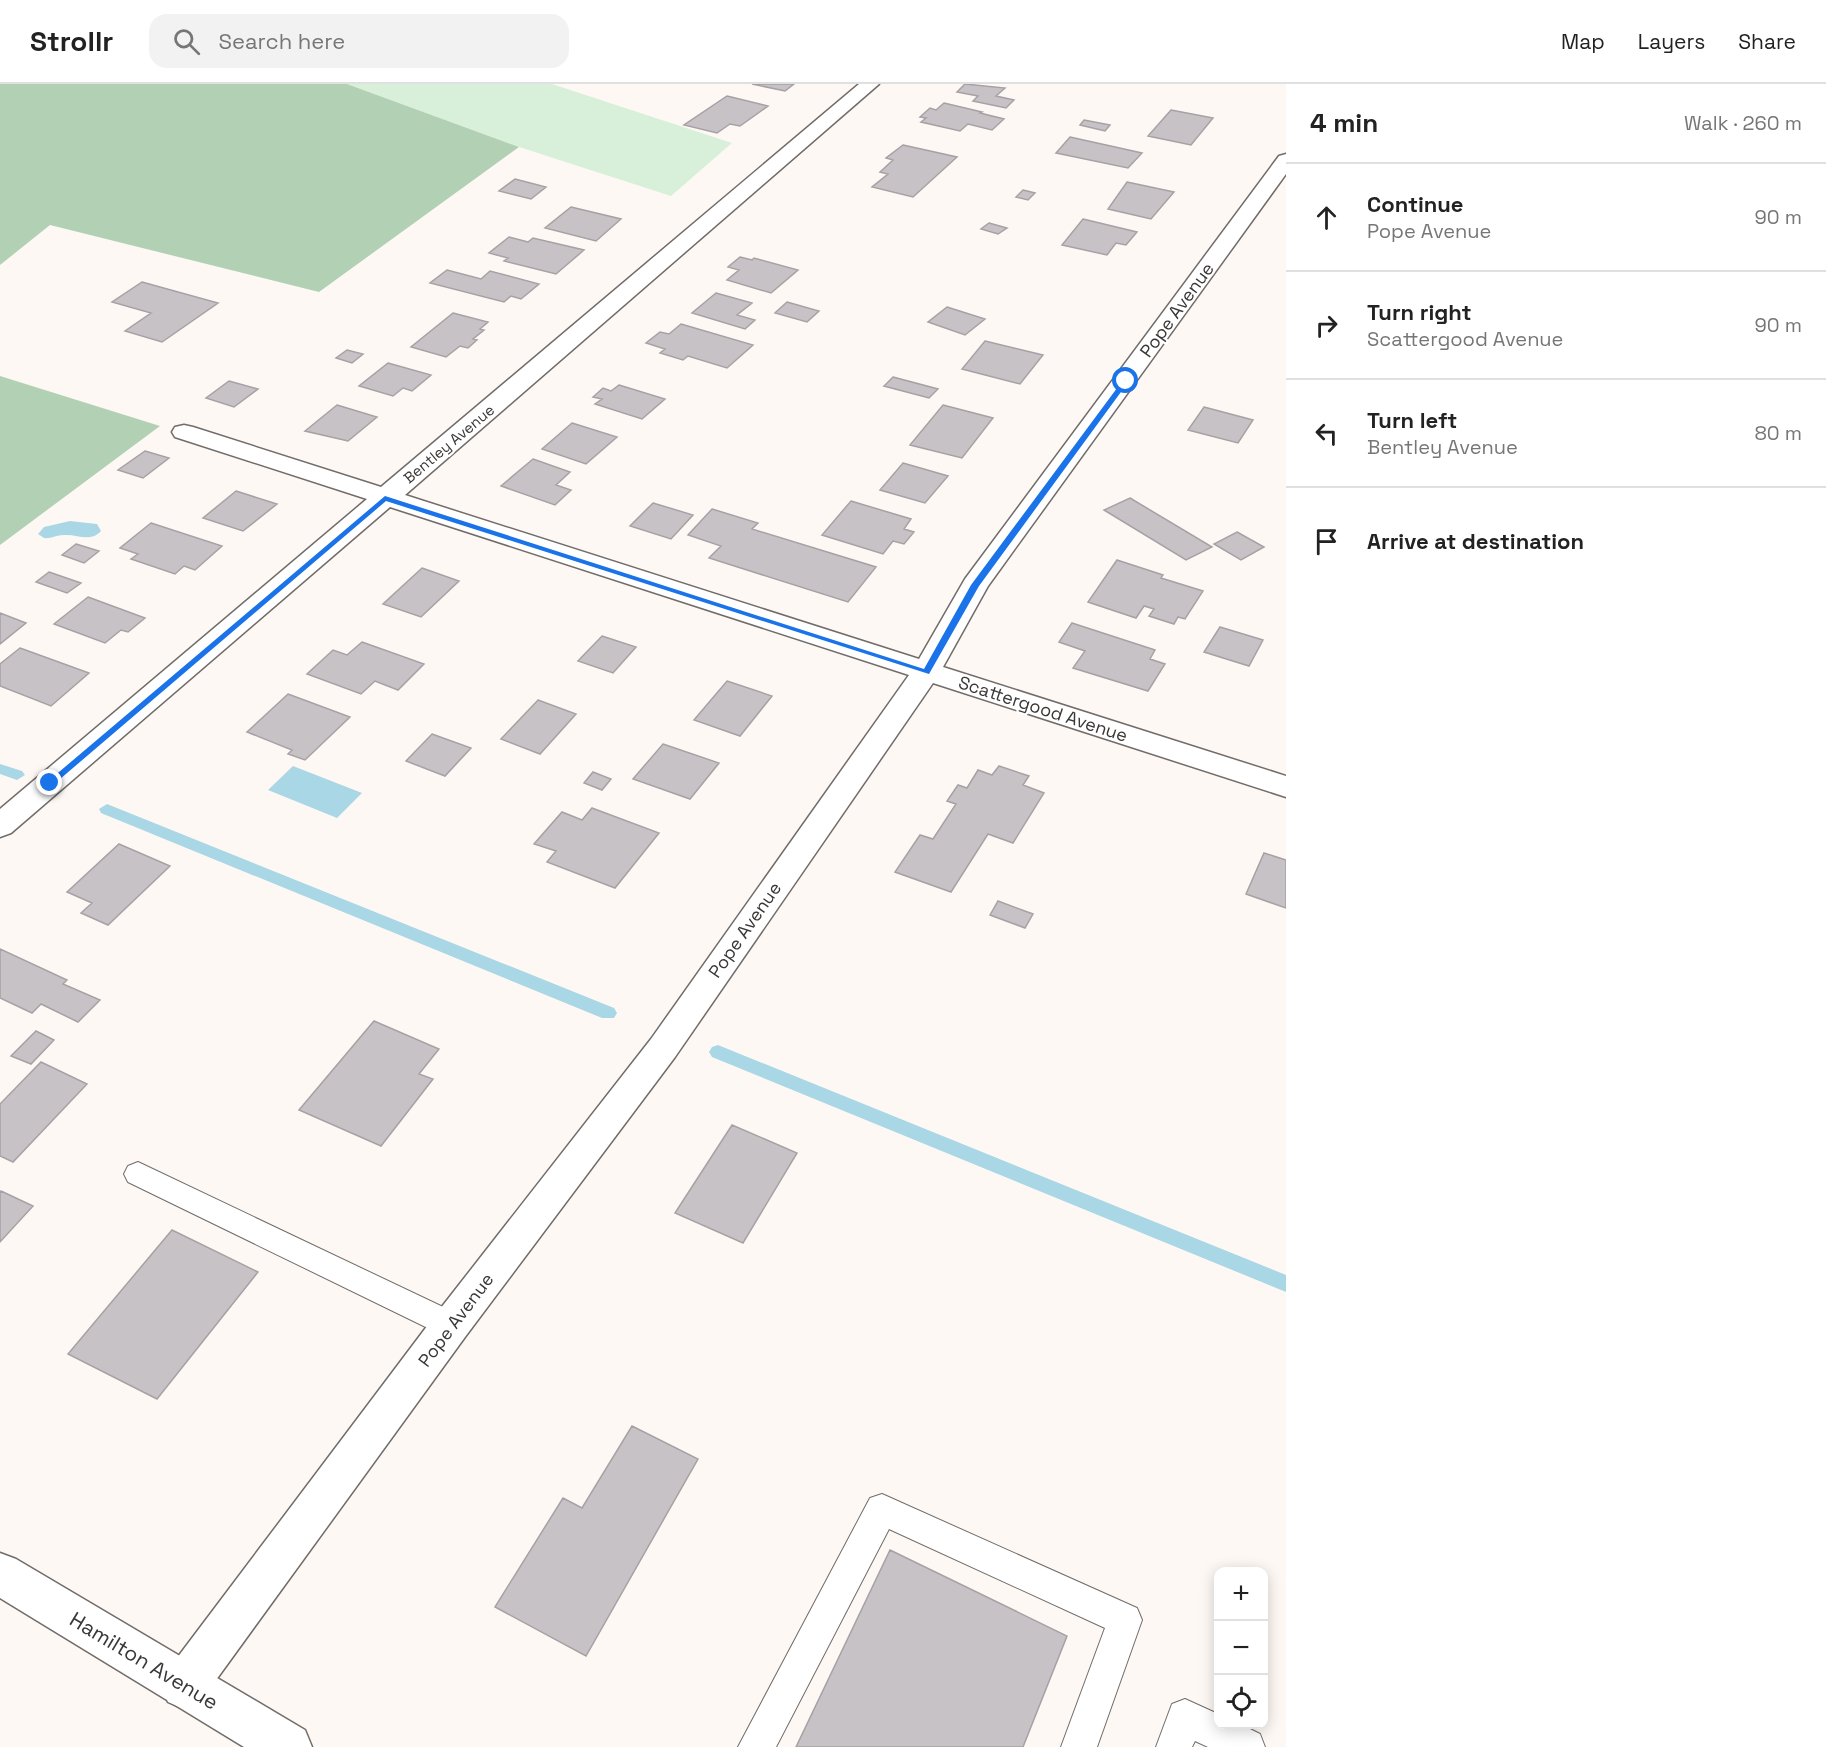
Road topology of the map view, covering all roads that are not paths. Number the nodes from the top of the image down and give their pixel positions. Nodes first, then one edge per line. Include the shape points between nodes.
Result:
1 (870, 84) edge
2 (1286, 160) edge
3 (184, 432) dead end
4 (385, 498) junction
5 (926, 672) junction
6 (1286, 787) edge
7 (0, 826) edge
8 (138, 1174) dead end
9 (452, 1325) junction
10 (0, 1574) edge
11 (184, 1686) junction
12 (288, 1747) edge
13 (756, 1747) edge
14 (1078, 1747) edge
15 (1174, 1747) edge
16 (1247, 1747) edge

1 - 4 street, Bentley Avenue
2 - 5 street, Pope Avenue via 975,585
3 - 4 street, Scattergood Avenue
4 - 5 street, Scattergood Avenue
4 - 7 street, Bentley Avenue
5 - 6 street, Scattergood Avenue
5 - 9 street, Pope Avenue via 663,1048
8 - 9 lane
9 - 11 street, Pope Avenue
10 - 11 street, Hamilton Avenue
11 - 12 street, Hamilton Avenue
13 - 14 lane via 882,1509 1125,1620
15 - 16 lane via 1185,1717

